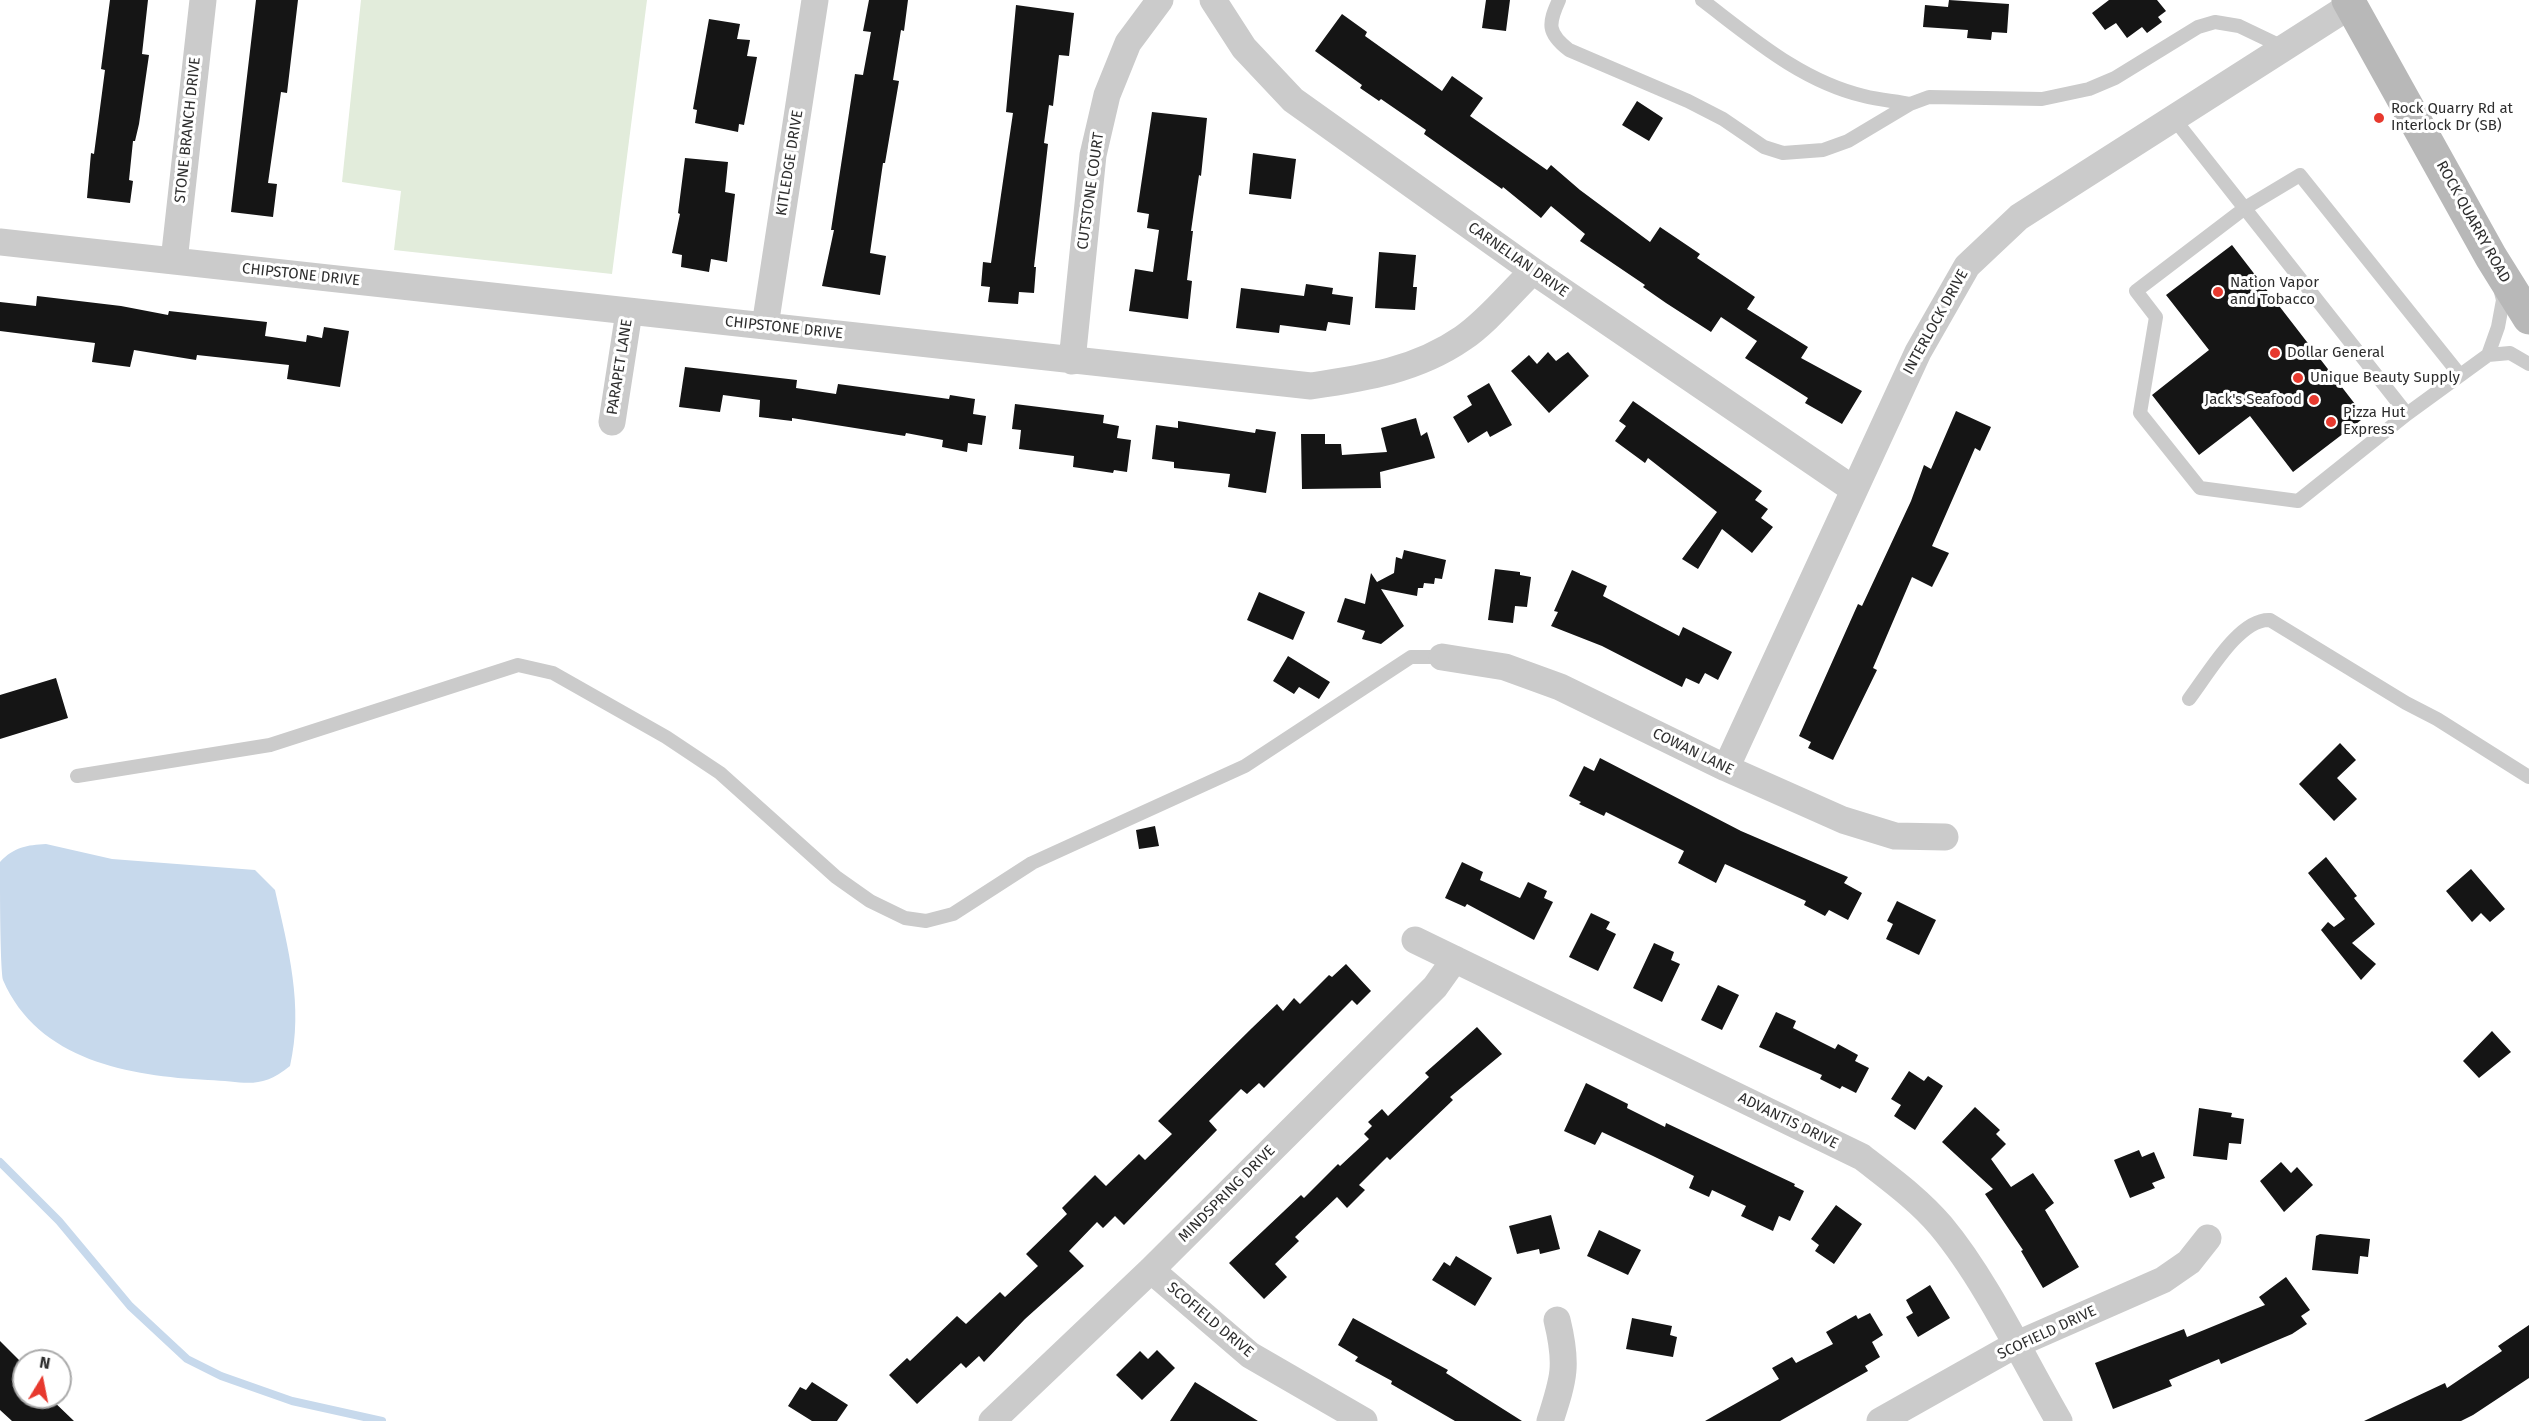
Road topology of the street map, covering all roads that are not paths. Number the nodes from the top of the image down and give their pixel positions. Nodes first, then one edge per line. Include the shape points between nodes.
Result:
1 (203, 0) edge
2 (815, 0) edge
3 (1160, 0) edge
4 (1213, 0) edge
5 (1559, 0) edge
6 (1702, 0) edge
7 (2349, 3) edge
8 (2285, 48) junction
9 (1910, 104) junction
10 (2175, 120) junction
11 (2245, 208) junction
12 (0, 242) edge
13 (2492, 257) junction
14 (174, 261) junction
15 (1533, 271) junction
16 (629, 312) junction
17 (2529, 318) edge
18 (765, 326) junction
19 (2488, 355) junction
20 (1072, 361) junction
21 (2529, 363) edge
22 (2460, 375) junction
23 (2407, 414) junction
24 (612, 423) dead end
25 (1853, 489) junction
26 (1442, 657) joint
27 (2189, 699) dead end
28 (1726, 768) junction
29 (76, 776) dead end
30 (2529, 777) edge
31 (1944, 837) dead end
32 (1415, 939) dead end
33 (1455, 960) junction
34 (2208, 1238) dead end
35 (1151, 1270) junction
36 (1557, 1320) dead end
37 (2015, 1345) junction
38 (992, 1421) edge
39 (1364, 1421) edge
40 (1550, 1421) edge
41 (1880, 1421) edge
42 (2060, 1421) edge

1 - 14 street, STONE BRANCH DRIVE
2 - 18 street, KITLEDGE DRIVE
3 - 20 street, CUTSTONE COURT via 1128,43 1107,95 1093,154
4 - 15 street, CARNELIAN DRIVE via 1244,48 1293,100
5 - 9 lane via 1550,28 1554,39 1569,50 1688,101 1764,147 1783,153 1824,150 1848,141
6 - 9 lane via 1786,63 1853,93
7 - 8 street, INTERLOCK DRIVE
7 - 13 main road, ROCK QUARRY ROAD
8 - 9 lane via 2239,26 2215,22 2198,27 2115,78 2089,89 2042,99 1929,97
8 - 10 street, INTERLOCK DRIVE
10 - 11 lane
10 - 25 street, INTERLOCK DRIVE via 2019,217 1967,266 1918,351
11 - 22 lane via 2300,175
11 - 23 lane
11 - 23 lane via 2136,291 2156,316 2140,413 2200,488 2298,501
12 - 14 street, CHIPSTONE DRIVE
13 - 17 main road, ROCK QUARRY ROAD
13 - 19 lane via 2503,300
14 - 16 street, CHIPSTONE DRIVE
15 - 20 street, CHIPSTONE DRIVE via 1465,337 1425,361 1369,378 1311,386
15 - 25 street, CARNELIAN DRIVE
16 - 18 street, CHIPSTONE DRIVE
16 - 24 street, PARAPET LANE
18 - 20 street, CHIPSTONE DRIVE
19 - 21 lane via 2510,353
19 - 22 lane
22 - 23 lane
25 - 28 street, INTERLOCK DRIVE
26 - 28 street, COWAN LANE via 1505,667 1560,687
26 - 29 lane via 1411,657 1245,766 1042,858 953,914 926,921 905,918 870,901 836,877 720,773 666,737 553,673 518,665 270,745
27 - 30 lane via 2242,631 2255,621 2270,620
28 - 31 street, COWAN LANE via 1843,820 1895,836
32 - 33 street, ADVANTIS DRIVE
33 - 35 street, MINDSPRING DRIVE via 1435,987
33 - 37 street, ADVANTIS DRIVE via 1862,1157 1909,1193 1941,1227 1976,1275
34 - 37 street, SCOFIELD DRIVE via 2189,1262 2163,1280
35 - 38 street, MINDSPRING DRIVE
35 - 39 street, SCOFIELD DRIVE via 1250,1355
36 - 40 street via 1565,1352 1562,1384
37 - 41 street, SCOFIELD DRIVE
37 - 42 street, ADVANTIS DRIVE

